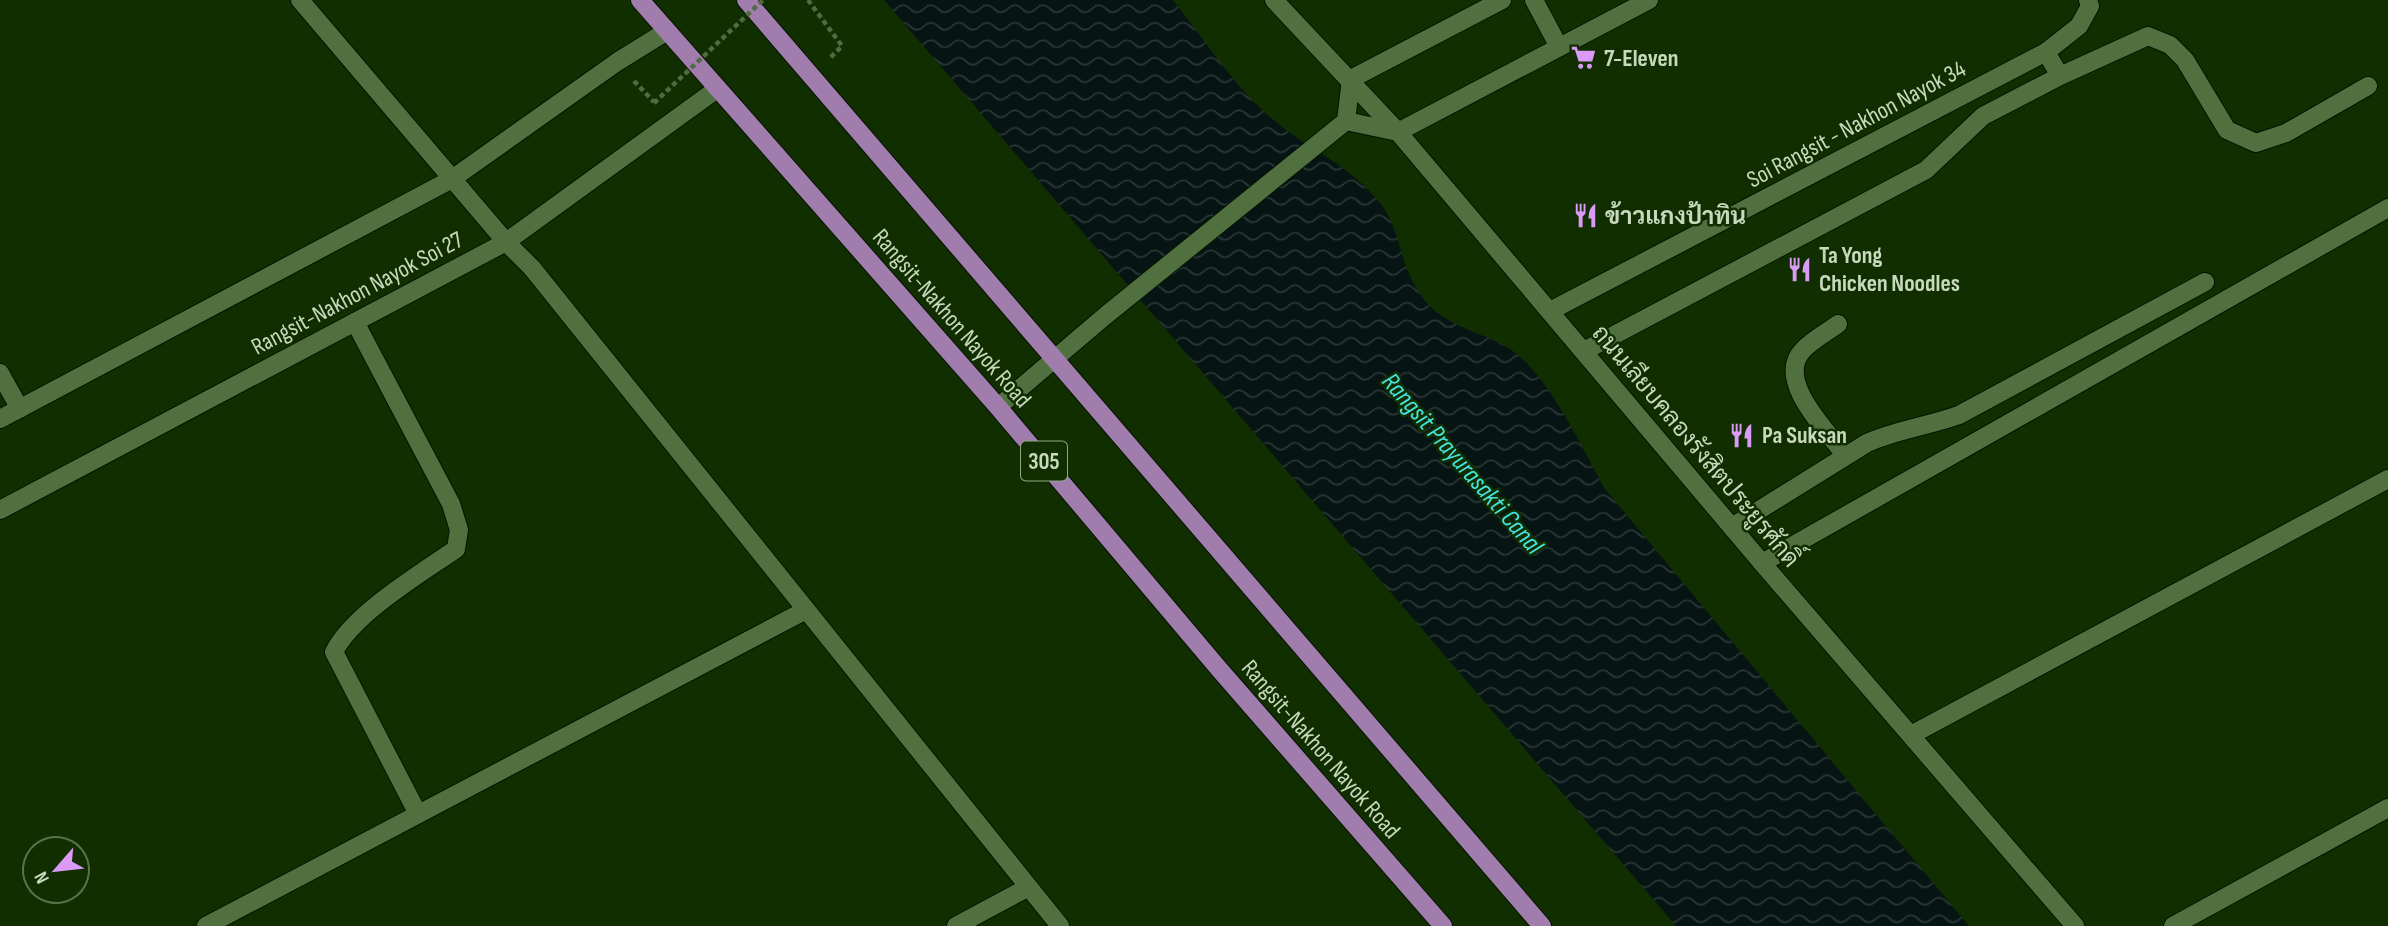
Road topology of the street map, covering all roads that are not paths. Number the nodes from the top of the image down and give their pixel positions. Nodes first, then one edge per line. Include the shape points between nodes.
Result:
1 (300, 0) edge
2 (640, 0) edge
3 (747, 0) edge
4 (1274, 0) edge
5 (1502, 0) edge
6 (1534, 0) edge
7 (1649, 0) edge
8 (2088, 0) edge
9 (667, 31) junction
10 (1559, 47) junction
11 (2046, 52) junction
12 (2060, 76) junction
13 (1351, 79) junction
14 (2368, 86) dead end
15 (717, 89) junction
16 (1346, 121) junction
17 (1398, 132) junction
18 (452, 179) junction
19 (2388, 208) edge
20 (506, 242) junction
21 (2205, 282) dead end
22 (1550, 312) junction
23 (355, 322) junction
24 (1838, 324) dead end
25 (1584, 351) junction
26 (1055, 360) junction
27 (0, 373) edge
28 (998, 407) junction
29 (20, 409) junction
30 (0, 419) edge
31 (1846, 456) junction
32 (2388, 479) edge
33 (0, 510) edge
34 (1732, 527) junction
35 (1762, 563) junction
36 (806, 610) junction
37 (1911, 735) junction
38 (2388, 808) edge
39 (418, 814) junction
40 (1027, 888) junction
41 (2180, 924) edge
42 (206, 926) edge
43 (956, 926) edge
44 (1060, 926) edge
45 (1443, 926) edge
46 (1542, 926) edge
47 (2076, 926) edge

1 - 18 street
2 - 9 main road, Rangsit-Nakhon Nayok Road / 305
3 - 26 main road, Rangsit-Nakhon Nayok Road
4 - 13 street, ถนนเลียบคลองรังสิตประยูรศักดิ์
5 - 13 street
6 - 10 street
7 - 10 street
8 - 11 street, Soi Rangsit - Nakhon Nayok 34 via 2090,6 2079,26
9 - 15 main road, Rangsit-Nakhon Nayok Road / 305
9 - 18 street
10 - 17 street
11 - 12 street
11 - 22 street, Soi Rangsit - Nakhon Nayok 34
12 - 14 street via 2148,36 2170,45 2185,60 2227,130 2256,143 2286,133
12 - 25 street via 1983,117 1926,170
13 - 16 street
13 - 17 street, ถนนเลียบคลองรังสิตประยูรศักดิ์
15 - 20 street, Rangsit-Nakhon Nayok Soi 27
15 - 28 main road, Rangsit-Nakhon Nayok Road / 305
16 - 17 street
16 - 26 street
17 - 22 street, ถนนเลียบคลองรังสิตประยูรศักดิ์
18 - 20 street
18 - 29 street
19 - 35 street
20 - 23 street, Rangsit-Nakhon Nayok Soi 27
20 - 36 street via 532,268
21 - 31 street via 1959,415 1889,433
22 - 25 street, ถนนเลียบคลองรังสิตประยูรศักดิ์
23 - 33 street, Rangsit-Nakhon Nayok Soi 27
23 - 39 street via 451,505 459,530 456,549 376,605 341,638 334,652
24 - 31 street via 1801,351 1794,370 1798,392
25 - 34 street, ถนนเลียบคลองรังสิตประยูรศักดิ์
26 - 28 street
26 - 46 main road, Rangsit-Nakhon Nayok Road
27 - 29 street
28 - 45 main road, Rangsit-Nakhon Nayok Road / 305
29 - 30 street
31 - 34 street
32 - 37 street
34 - 35 street, ถนนเลียบคลองรังสิตประยูรศักดิ์
35 - 37 street, ถนนเลียบคลองรังสิตประยูรศักดิ์
36 - 39 street
36 - 40 street
37 - 47 street, ถนนเลียบคลองรังสิตประยูรศักดิ์
38 - 41 street
39 - 42 street
40 - 43 street
40 - 44 street

